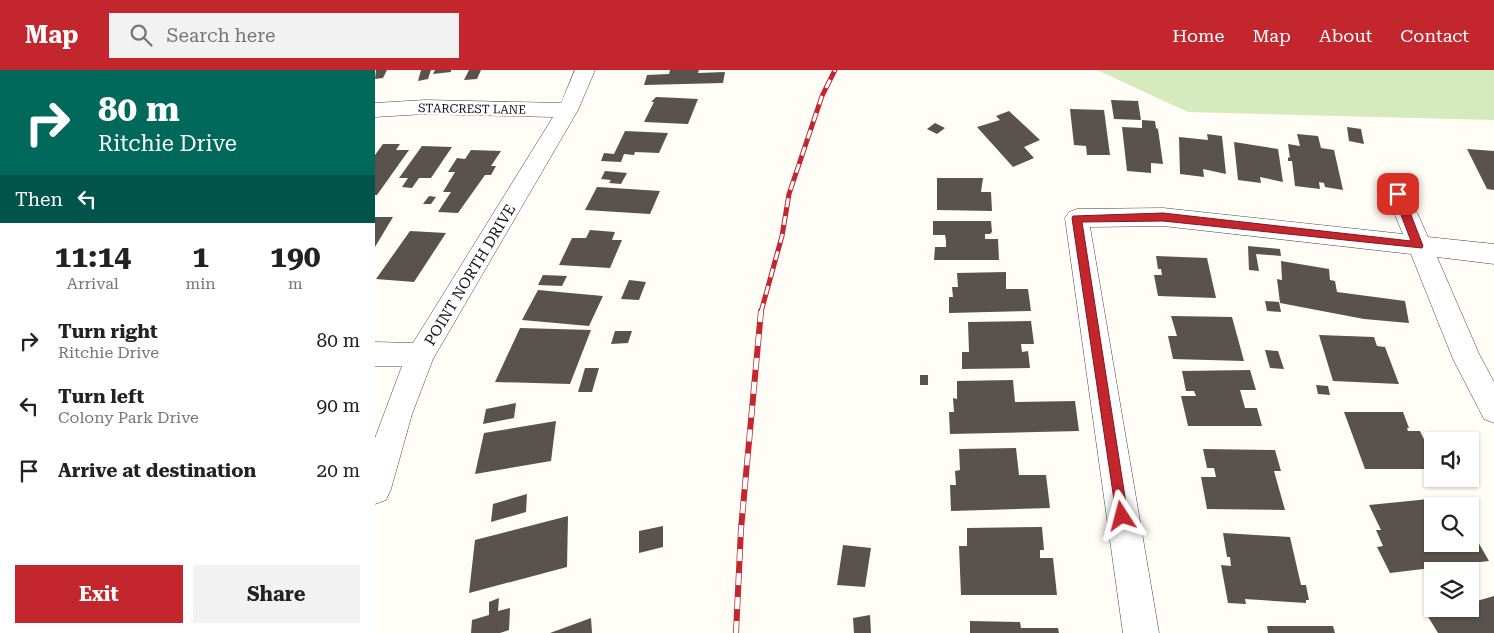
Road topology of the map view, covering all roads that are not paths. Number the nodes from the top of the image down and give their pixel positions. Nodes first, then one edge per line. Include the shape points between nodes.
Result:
1 (585, 70) edge
2 (375, 110) edge
3 (568, 110) junction
4 (1398, 194) dead end
5 (1418, 246) junction
6 (1494, 254) edge
7 (375, 354) edge
8 (421, 355) junction
9 (1494, 410) edge
10 (375, 489) edge
11 (1141, 633) edge

1 - 3 street, POINT NORTH DRIVE
2 - 3 street, STARCREST LANE
3 - 8 street, POINT NORTH DRIVE
4 - 5 street
5 - 6 street
5 - 9 street via 1467,360
5 - 11 street via 1163,217 1077,218
7 - 8 street
8 - 10 street, POINT NORTH DRIVE via 397,414

